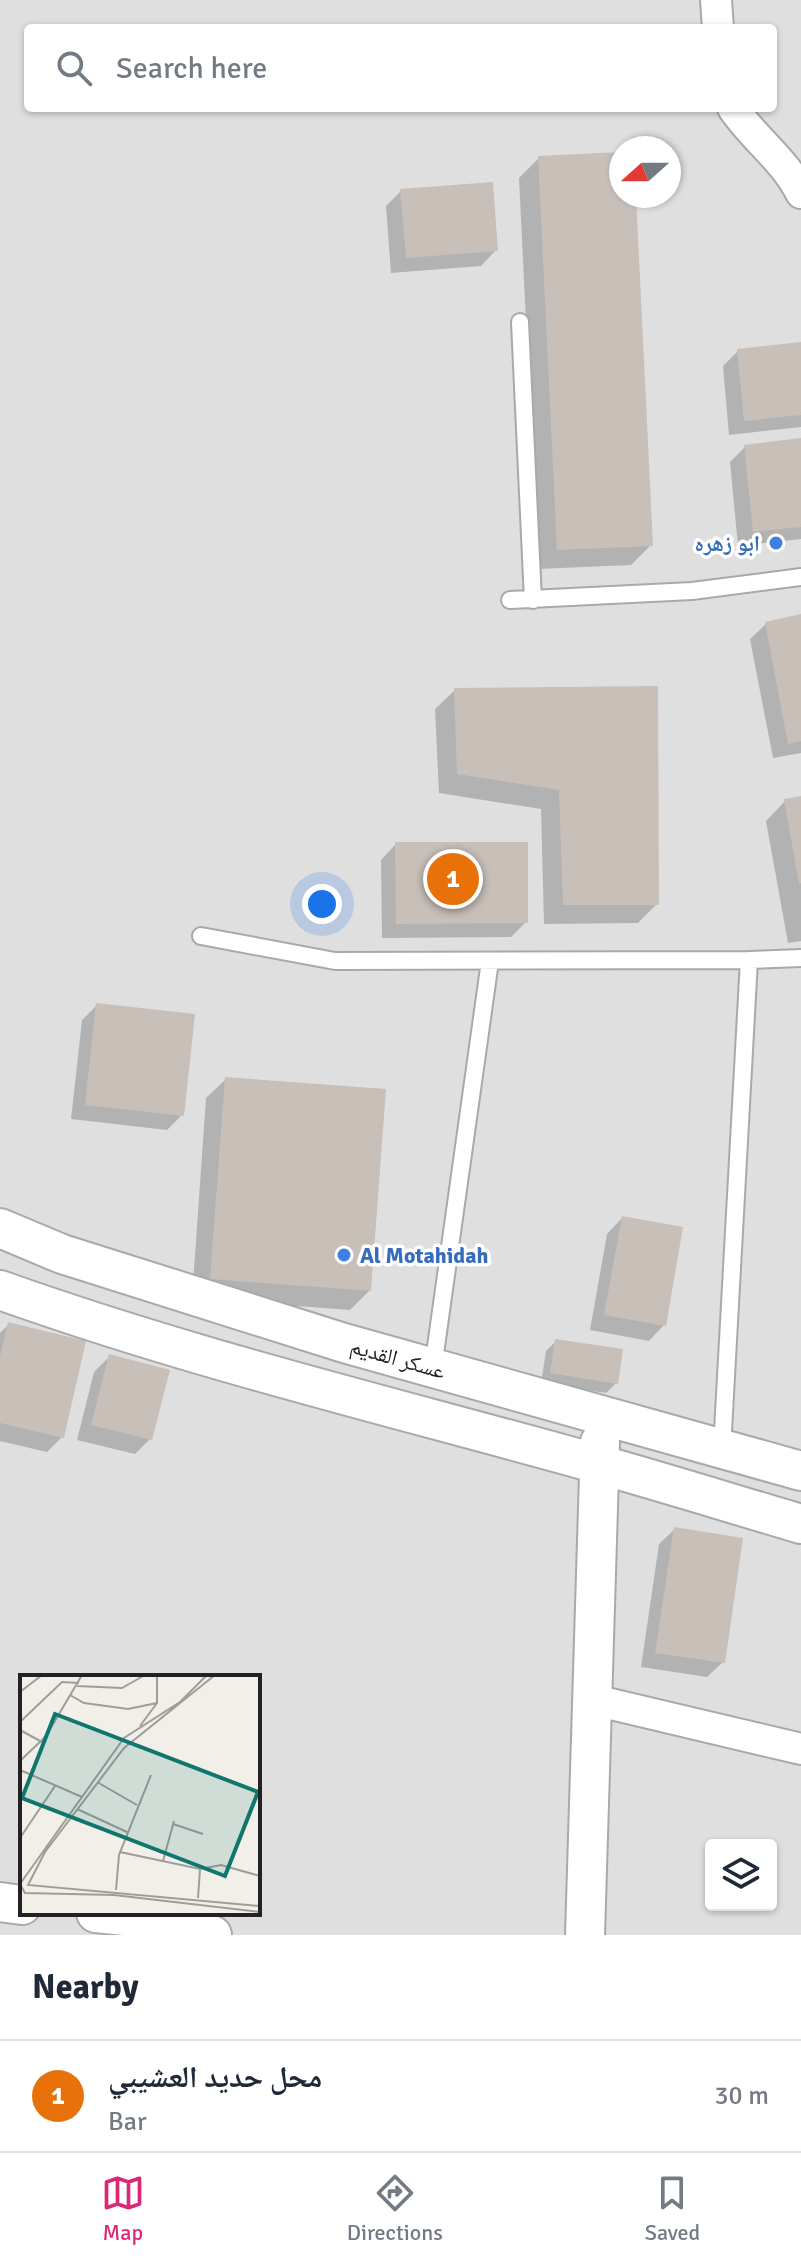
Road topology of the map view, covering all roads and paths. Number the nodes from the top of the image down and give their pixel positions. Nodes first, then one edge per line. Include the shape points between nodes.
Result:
1 (716, 0) edge
2 (718, 24) edge
3 (736, 112) edge
4 (801, 193) edge
5 (520, 322) dead end
6 (801, 577) edge
7 (510, 600) dead end
8 (533, 600) junction
9 (201, 936) dead end
10 (801, 958) edge
11 (749, 960) junction
12 (490, 961) junction
13 (0, 1228) edge
14 (0, 1290) edge
15 (433, 1368) junction
16 (603, 1416) junction
17 (722, 1449) junction
18 (598, 1464) junction
19 (801, 1471) edge
20 (801, 1524) edge
21 (594, 1700) junction
22 (801, 1749) edge
23 (0, 1902) edge
24 (20, 1905) edge
25 (115, 1915) edge
26 (212, 1935) edge
27 (585, 1935) edge

1 - 2 street
3 - 4 street
5 - 8 lane
6 - 8 lane via 692,591
7 - 8 lane
9 - 12 lane via 335,961
10 - 11 lane
11 - 12 lane
11 - 17 lane
12 - 15 lane
13 - 15 street, عسكر القديم via 62,1254
14 - 18 street via 105,1327
15 - 16 street, عسكر القديم
16 - 17 street, عسكر القديم
16 - 18 street
17 - 19 street, عسكر القديم
18 - 20 street
18 - 21 street
21 - 22 street
21 - 27 street
23 - 24 street
25 - 26 street

